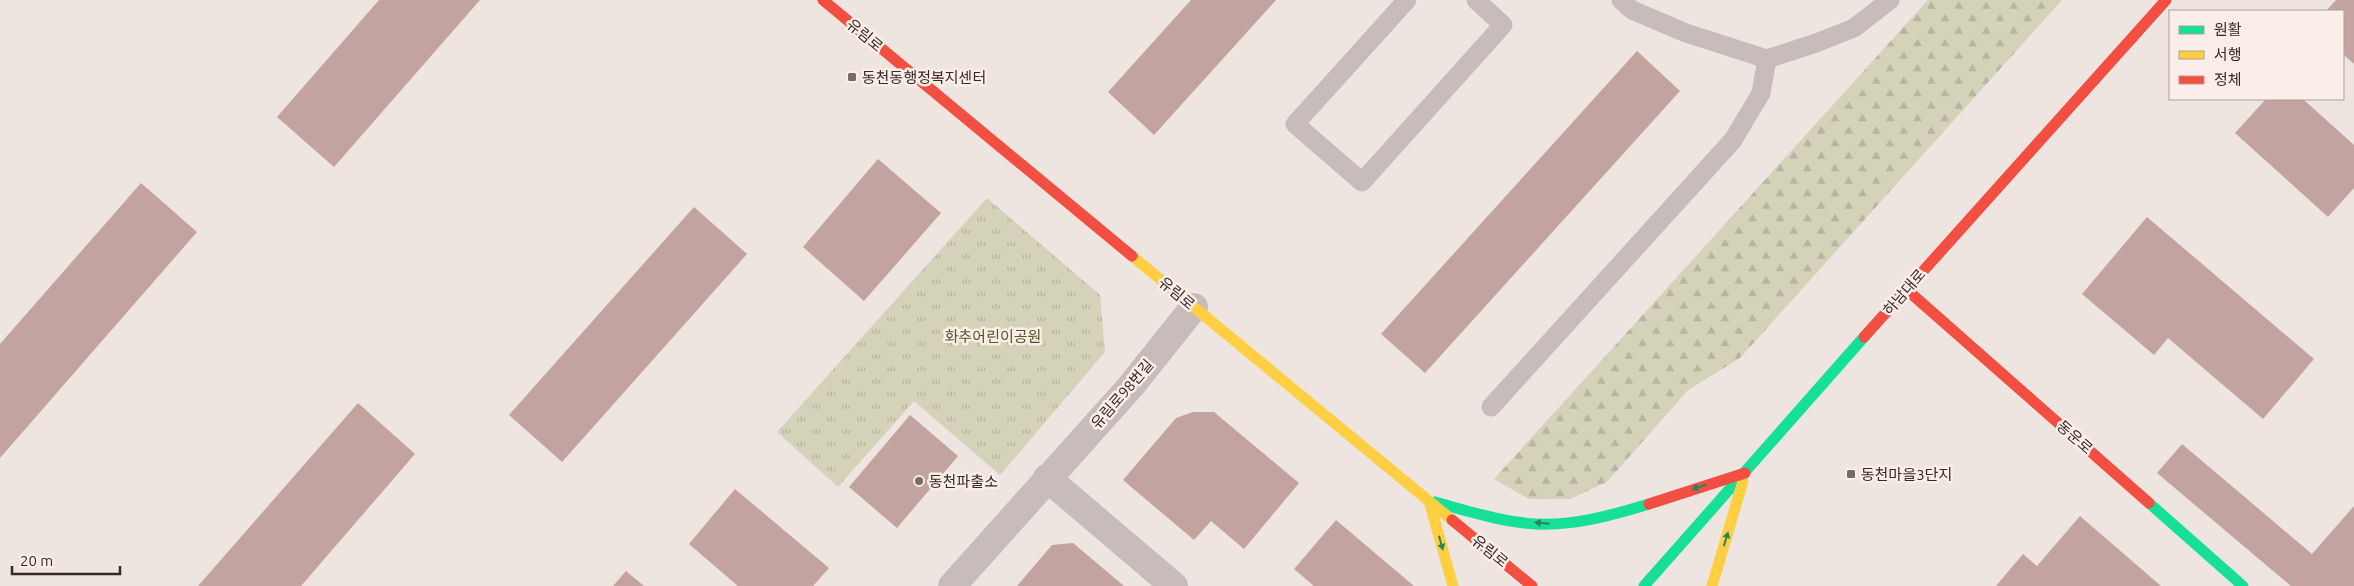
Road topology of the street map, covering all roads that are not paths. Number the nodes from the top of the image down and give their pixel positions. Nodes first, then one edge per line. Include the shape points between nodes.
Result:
1 (822, 0) edge
2 (1407, 0) edge
3 (1476, 0) edge
4 (1621, 0) edge
5 (1890, 0) edge
6 (2166, 0) edge
7 (1767, 59) junction
8 (1906, 289) junction
9 (1194, 307) junction
10 (1491, 407) dead end
11 (1746, 472) junction
12 (1047, 478) junction
13 (1429, 500) junction
14 (952, 586) edge
15 (1174, 586) edge
16 (1453, 586) edge
17 (1532, 586) edge
18 (1644, 586) edge
19 (1712, 586) edge
20 (2243, 586) edge

1 - 9 street, 유림로
2 - 3 lane via 1295,124 1362,182 1503,25
4 - 7 lane via 1632,10 1686,33
5 - 7 lane via 1854,28
6 - 8 street, 하남대로
7 - 10 lane via 1761,93 1733,140
8 - 11 street, 하남대로
8 - 20 street, 동운로
9 - 12 street, 유림로98번길 via 1131,386
9 - 13 street, 유림로
11 -> 13 street via 1590,519 1549,524 1514,520
11 - 18 street, 하남대로
19 -> 11 street
12 - 14 street, 유림로98번길
12 - 15 street
13 -> 16 street
13 - 17 street, 유림로

